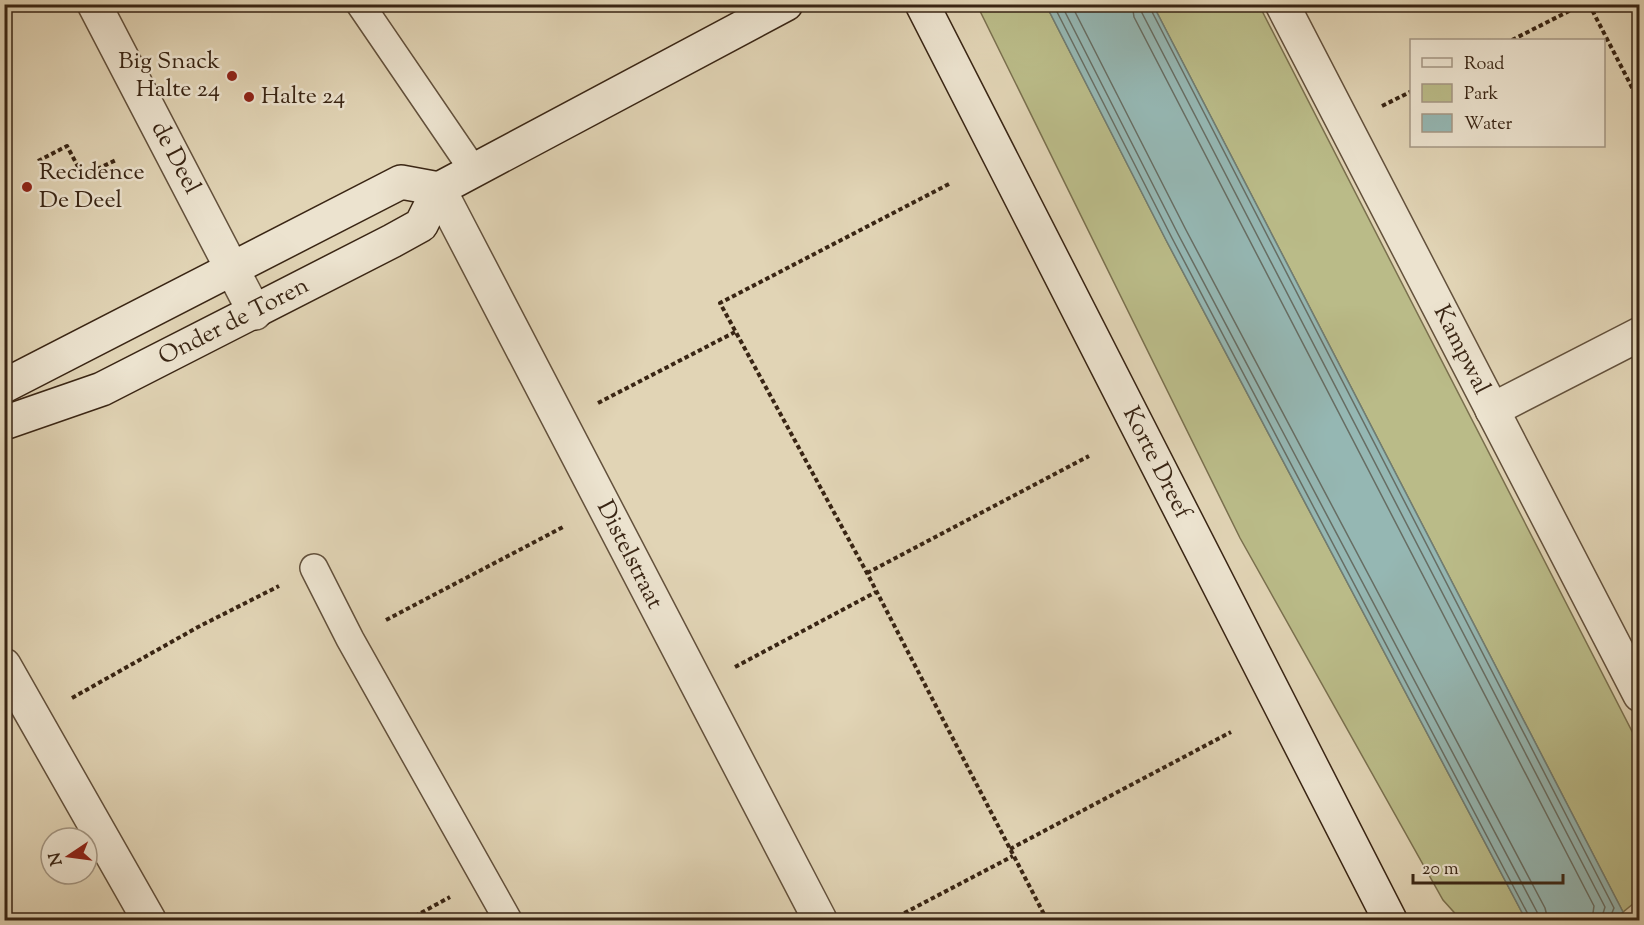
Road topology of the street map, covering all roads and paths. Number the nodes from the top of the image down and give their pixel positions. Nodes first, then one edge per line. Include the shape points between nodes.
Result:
1 (94, 4) edge
2 (360, 4) edge
3 (786, 4) edge
4 (921, 4) edge
5 (1282, 4) edge
6 (1583, 4) edge
7 (1589, 4) edge
8 (1514, 39) edge
9 (1410, 92) edge
10 (1392, 100) dead end
11 (1640, 103) edge
12 (116, 160) dead end
13 (38, 161) dead end
14 (474, 171) junction
15 (949, 184) dead end
16 (439, 189) junction
17 (232, 269) junction
18 (255, 313) junction
19 (735, 332) junction
20 (1640, 334) edge
21 (4, 386) edge
22 (600, 401) dead end
23 (1492, 410) junction
24 (4, 423) edge
25 (1089, 456) dead end
26 (575, 521) dead end
27 (314, 568) joint
28 (867, 573) junction
29 (876, 592) junction
30 (350, 639) junction
31 (740, 664) dead end
32 (4, 665) edge
33 (1640, 695) edge
34 (69, 700) dead end
35 (1231, 732) dead end
36 (1010, 849) junction
37 (1013, 856) junction
38 (484, 878) junction
39 (149, 921) edge
40 (408, 921) edge
41 (508, 921) edge
42 (820, 921) edge
43 (891, 921) edge
44 (1047, 921) edge
45 (1390, 921) edge

1 - 17 street, de Deel
2 - 14 lane
3 - 14 street
4 - 45 street, Korte Dreef
5 - 23 street, Kampwal
6 - 8 path
7 - 11 path
9 - 10 path
12 - 13 path via 84,176 67,146
14 - 16 street
15 - 19 path via 720,303
16 - 17 street, Onder de Toren via 401,182
16 - 18 street, Onder de Toren via 421,225
16 - 42 street, Distelstraat
17 - 18 street, de Deel
17 - 21 street, Onder de Toren
18 - 24 street, Onder de Toren via 102,389
19 - 22 path
19 - 28 path
20 - 23 street
23 - 33 street, Kampwal
25 - 28 path
26 - 30 path
27 - 30 lane
27 - 34 path via 198,627
28 - 29 path
29 - 31 path
29 - 36 path
30 - 38 lane
32 - 39 street
35 - 36 path
36 - 37 path
37 - 43 path
37 - 44 path
38 - 40 path
38 - 41 lane

